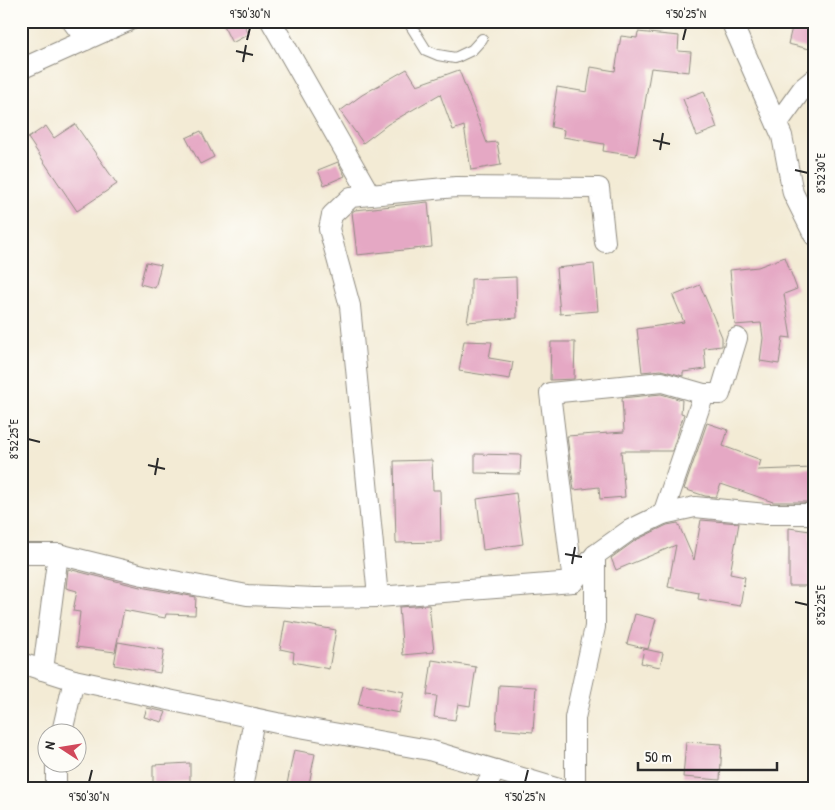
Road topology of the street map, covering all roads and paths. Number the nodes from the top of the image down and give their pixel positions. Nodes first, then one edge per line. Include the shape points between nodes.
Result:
1 (72, 21) edge
2 (128, 21) edge
3 (272, 21) edge
4 (408, 21) edge
5 (731, 21) edge
6 (482, 39) dead end
7 (86, 40) junction
8 (21, 69) edge
9 (814, 79) edge
10 (777, 124) junction
11 (370, 195) junction
12 (814, 235) edge
13 (605, 242) dead end
14 (737, 338) dead end
15 (704, 394) junction
16 (663, 514) junction
17 (814, 514) edge
18 (21, 554) edge
19 (58, 554) junction
20 (594, 555) junction
21 (574, 582) junction
22 (378, 597) junction
23 (21, 663) edge
24 (43, 670) junction
25 (74, 680) junction
26 (254, 718) junction
27 (64, 722) edge
28 (496, 770) junction
29 (56, 772) edge
30 (58, 789) edge
31 (242, 789) edge
32 (484, 789) edge
33 (558, 789) edge
34 (575, 789) edge

1 - 7 street
2 - 7 street
3 - 11 street
4 - 6 lane via 426,50 438,55 455,58 472,50
5 - 10 street
7 - 8 street
9 - 10 street via 803,88
10 - 12 street via 793,193
11 - 13 street via 456,188 599,188
11 - 22 street via 351,197 341,204 332,215 329,229 350,306
14 - 15 street via 720,394
15 - 16 street
15 - 21 street via 662,382 550,393
16 - 17 street via 695,507 766,514
16 - 20 street via 630,530
18 - 19 street
19 - 22 street via 143,575 247,595
19 - 24 street
20 - 21 street
20 - 34 street via 595,627 574,718
21 - 22 street
23 - 24 street
24 - 25 street
25 - 26 street
25 - 27 street
26 - 28 street via 429,750
26 - 31 street
28 - 32 street
28 - 33 street
29 - 30 street

